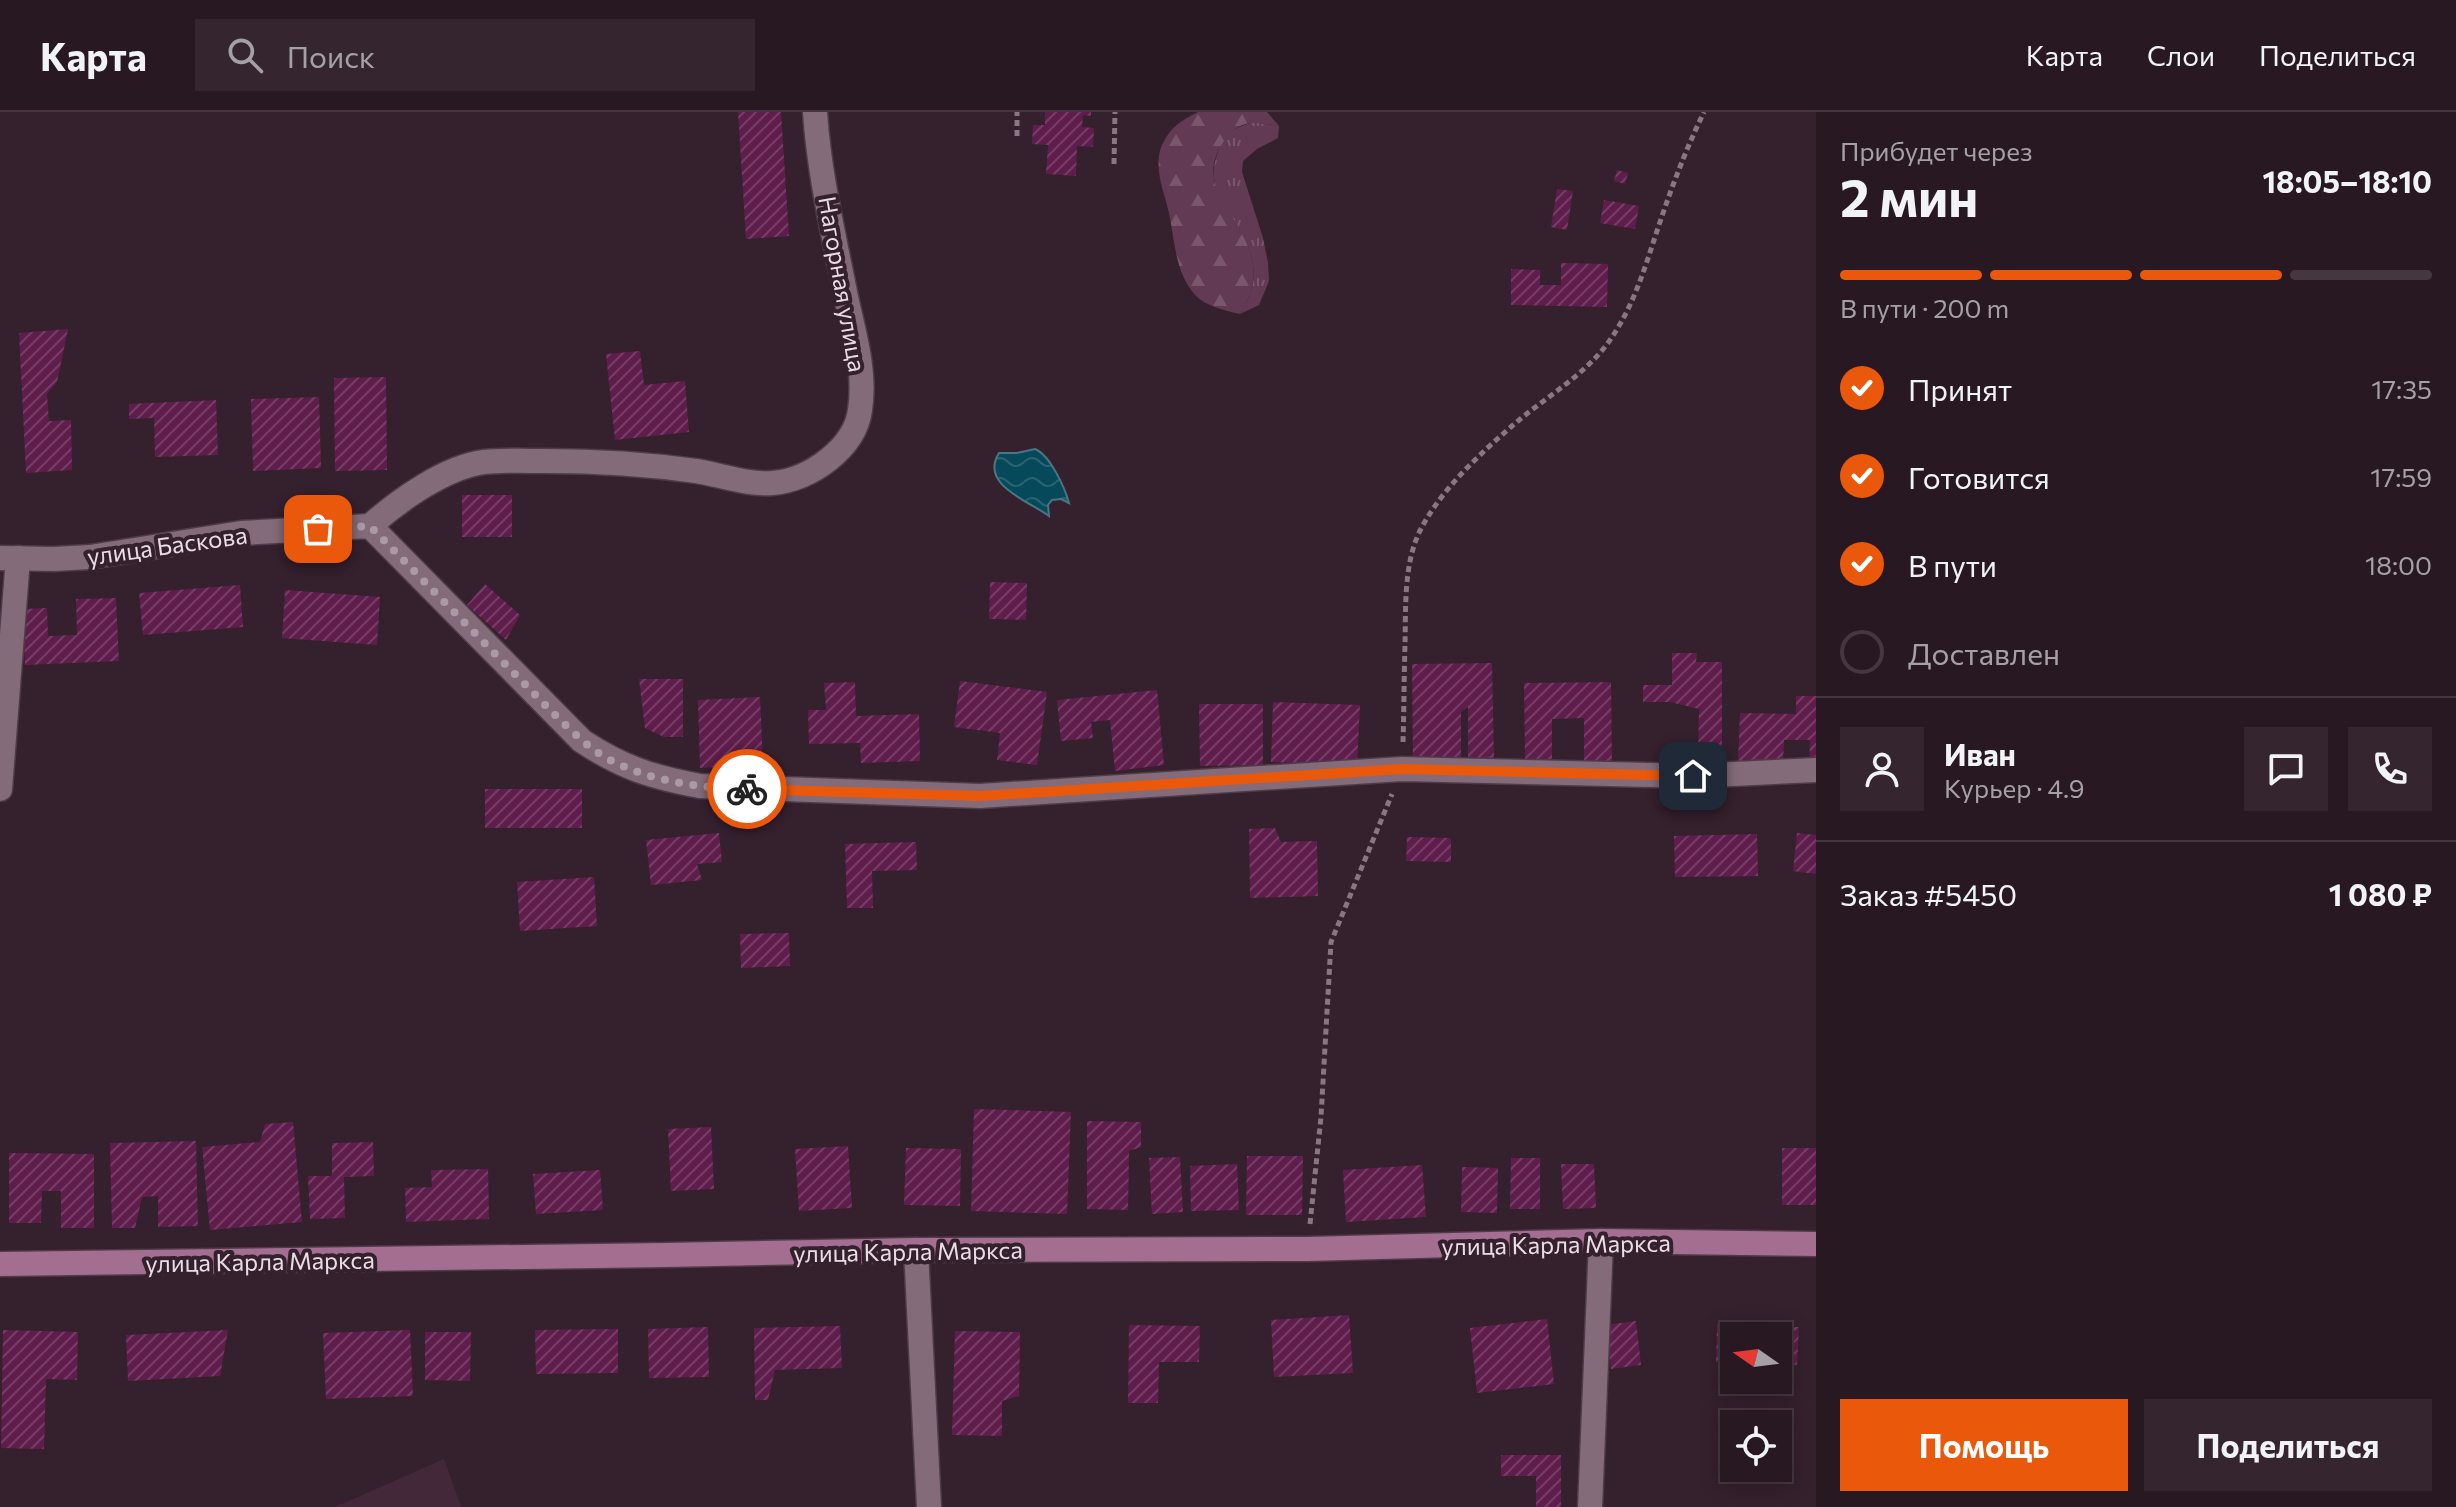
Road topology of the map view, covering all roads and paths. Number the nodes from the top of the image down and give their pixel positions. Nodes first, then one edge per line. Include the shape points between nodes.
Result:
1 (815, 112) edge
2 (1017, 112) edge
3 (1115, 112) edge
4 (1704, 112) edge
5 (1017, 136) dead end
6 (1114, 164) dead end
7 (370, 526) junction
8 (9, 558) edge
9 (1402, 769) junction
10 (1816, 770) edge
11 (0, 789) edge
12 (1601, 1241) junction
13 (1816, 1244) edge
14 (1308, 1249) junction
15 (916, 1250) junction
16 (0, 1264) edge
17 (929, 1507) edge
18 (1590, 1507) edge

1 - 7 street, Нагорная улица via 862,371 860,413 848,439 827,462 774,483 634,465 483,462 458,468 393,505
2 - 5 path
3 - 6 path
4 - 9 path via 1675,177 1635,294 1610,341 1486,451 1421,528 1407,584
7 - 8 street, улица Баскова via 241,533 90,557
7 - 9 street via 582,741 611,761 659,779 736,789 980,796
8 - 11 street
9 - 10 street via 1693,776
9 - 14 path via 1331,942
12 - 13 street, улица Карла Маркса
12 - 14 street, улица Карла Маркса
12 - 18 street
14 - 15 street, улица Карла Маркса
15 - 16 street, улица Карла Маркса
15 - 17 street

